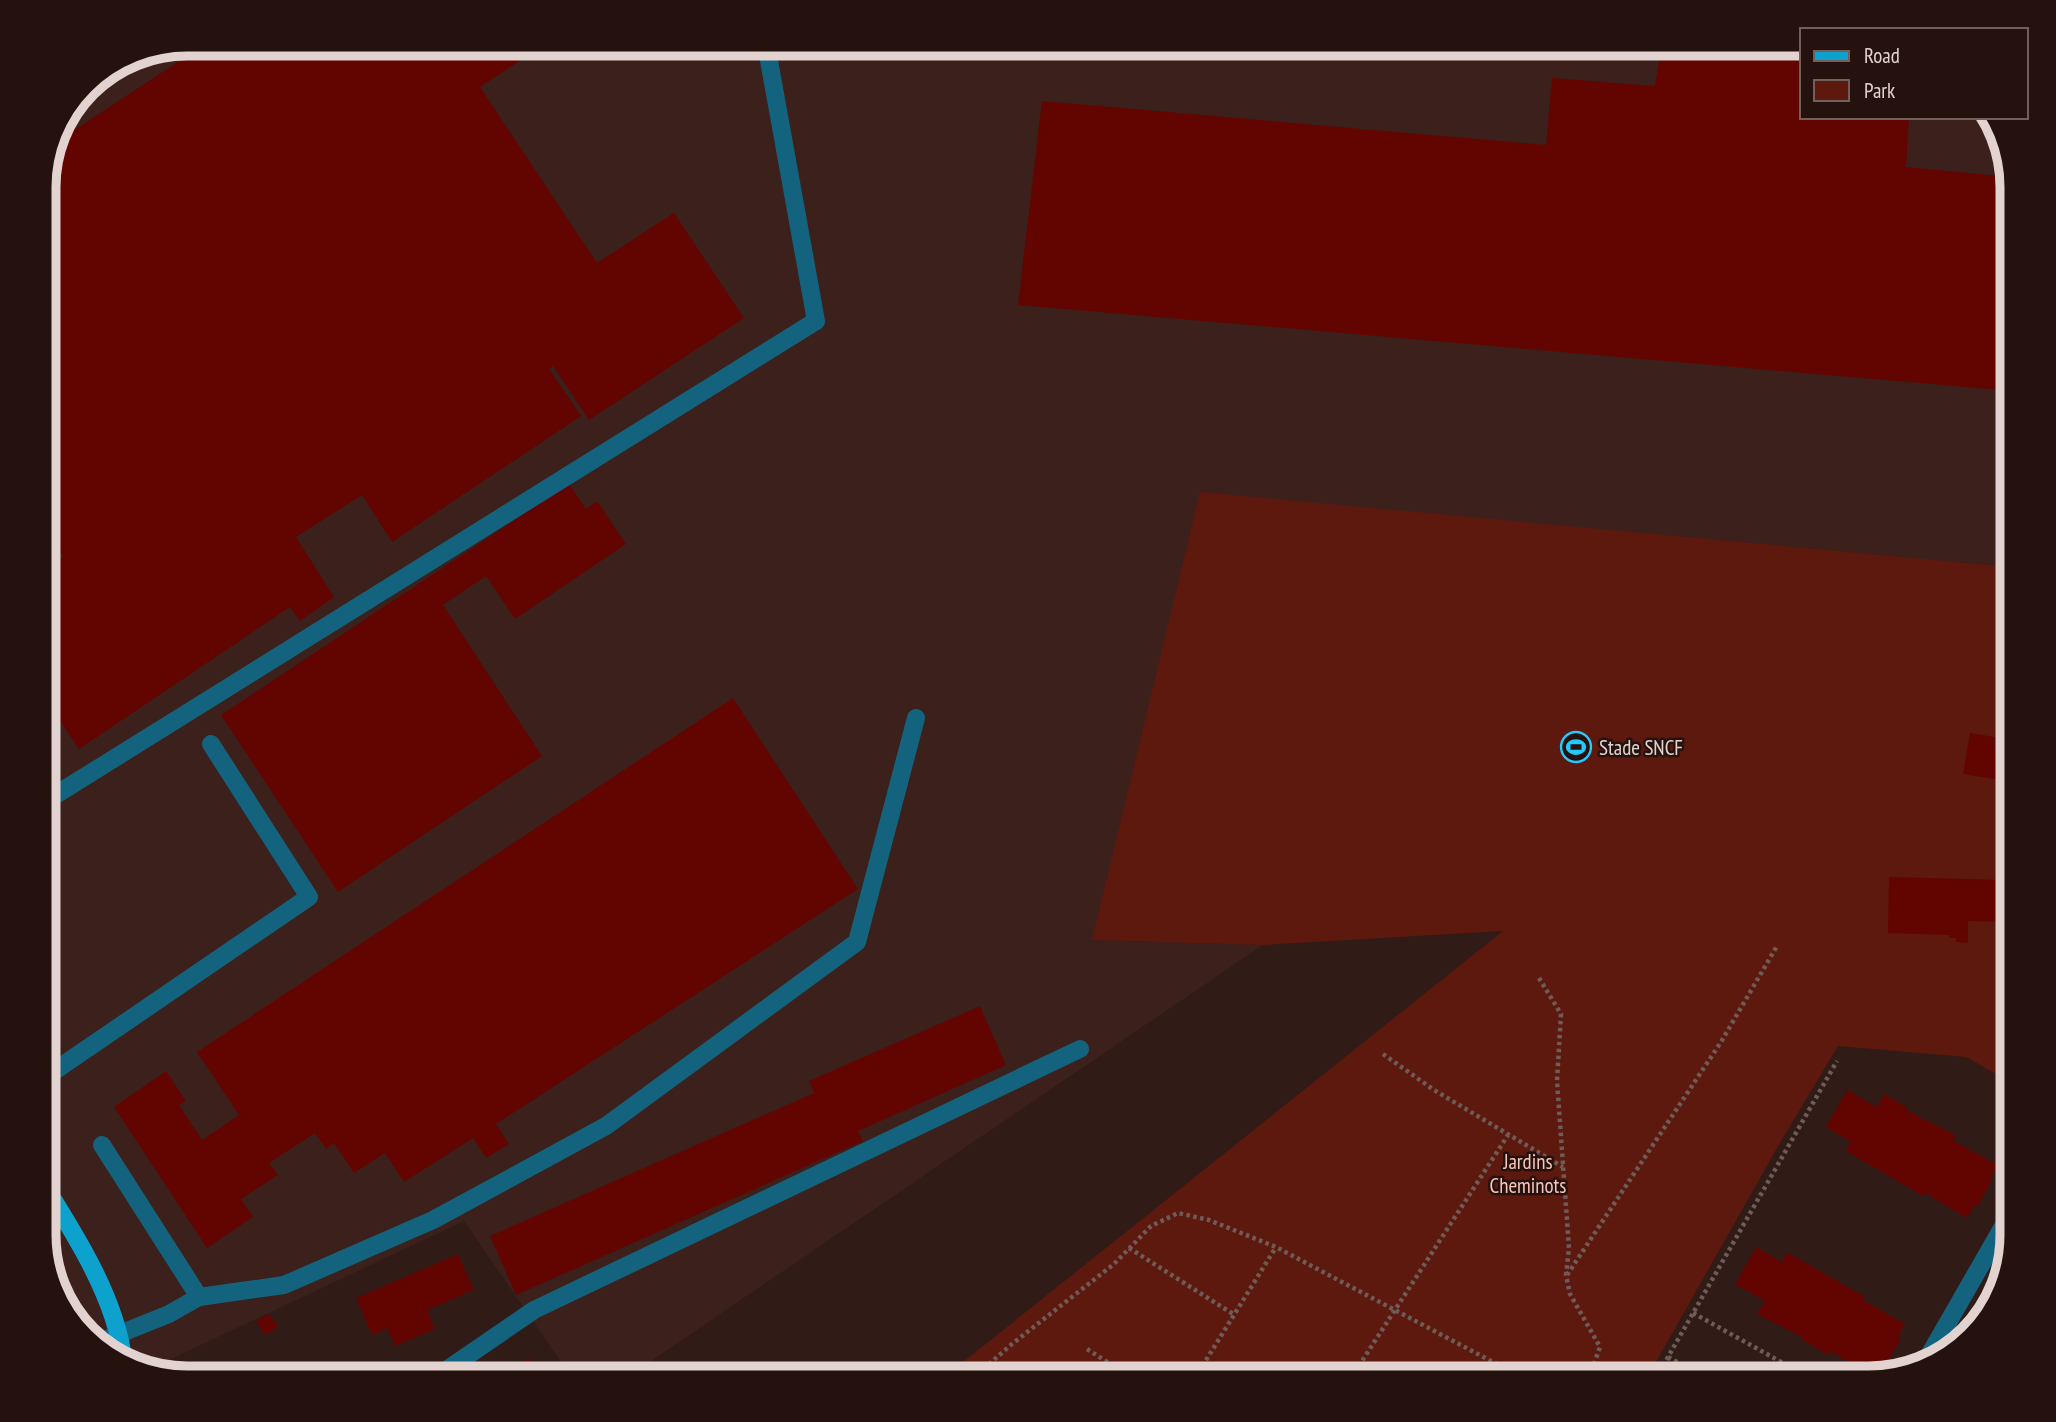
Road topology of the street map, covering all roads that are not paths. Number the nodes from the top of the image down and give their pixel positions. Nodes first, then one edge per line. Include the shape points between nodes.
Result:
1 (768, 56) edge
2 (916, 718) dead end
3 (211, 744) dead end
4 (56, 795) edge
5 (1080, 1049) dead end
6 (56, 1071) edge
7 (102, 1145) dead end
8 (56, 1204) edge
9 (2000, 1232) edge
10 (199, 1297) junction
11 (120, 1333) junction
12 (107, 1338) edge
13 (122, 1348) edge
14 (1933, 1349) edge
15 (452, 1366) edge

1 - 4 street via 816,321
2 - 10 street via 858,942 606,1126 433,1220 284,1285
3 - 6 street via 309,897
5 - 15 street via 534,1310
7 - 10 street
8 - 11 main road via 80,1242
9 - 14 street
10 - 11 street
11 - 12 street
11 - 13 main road

